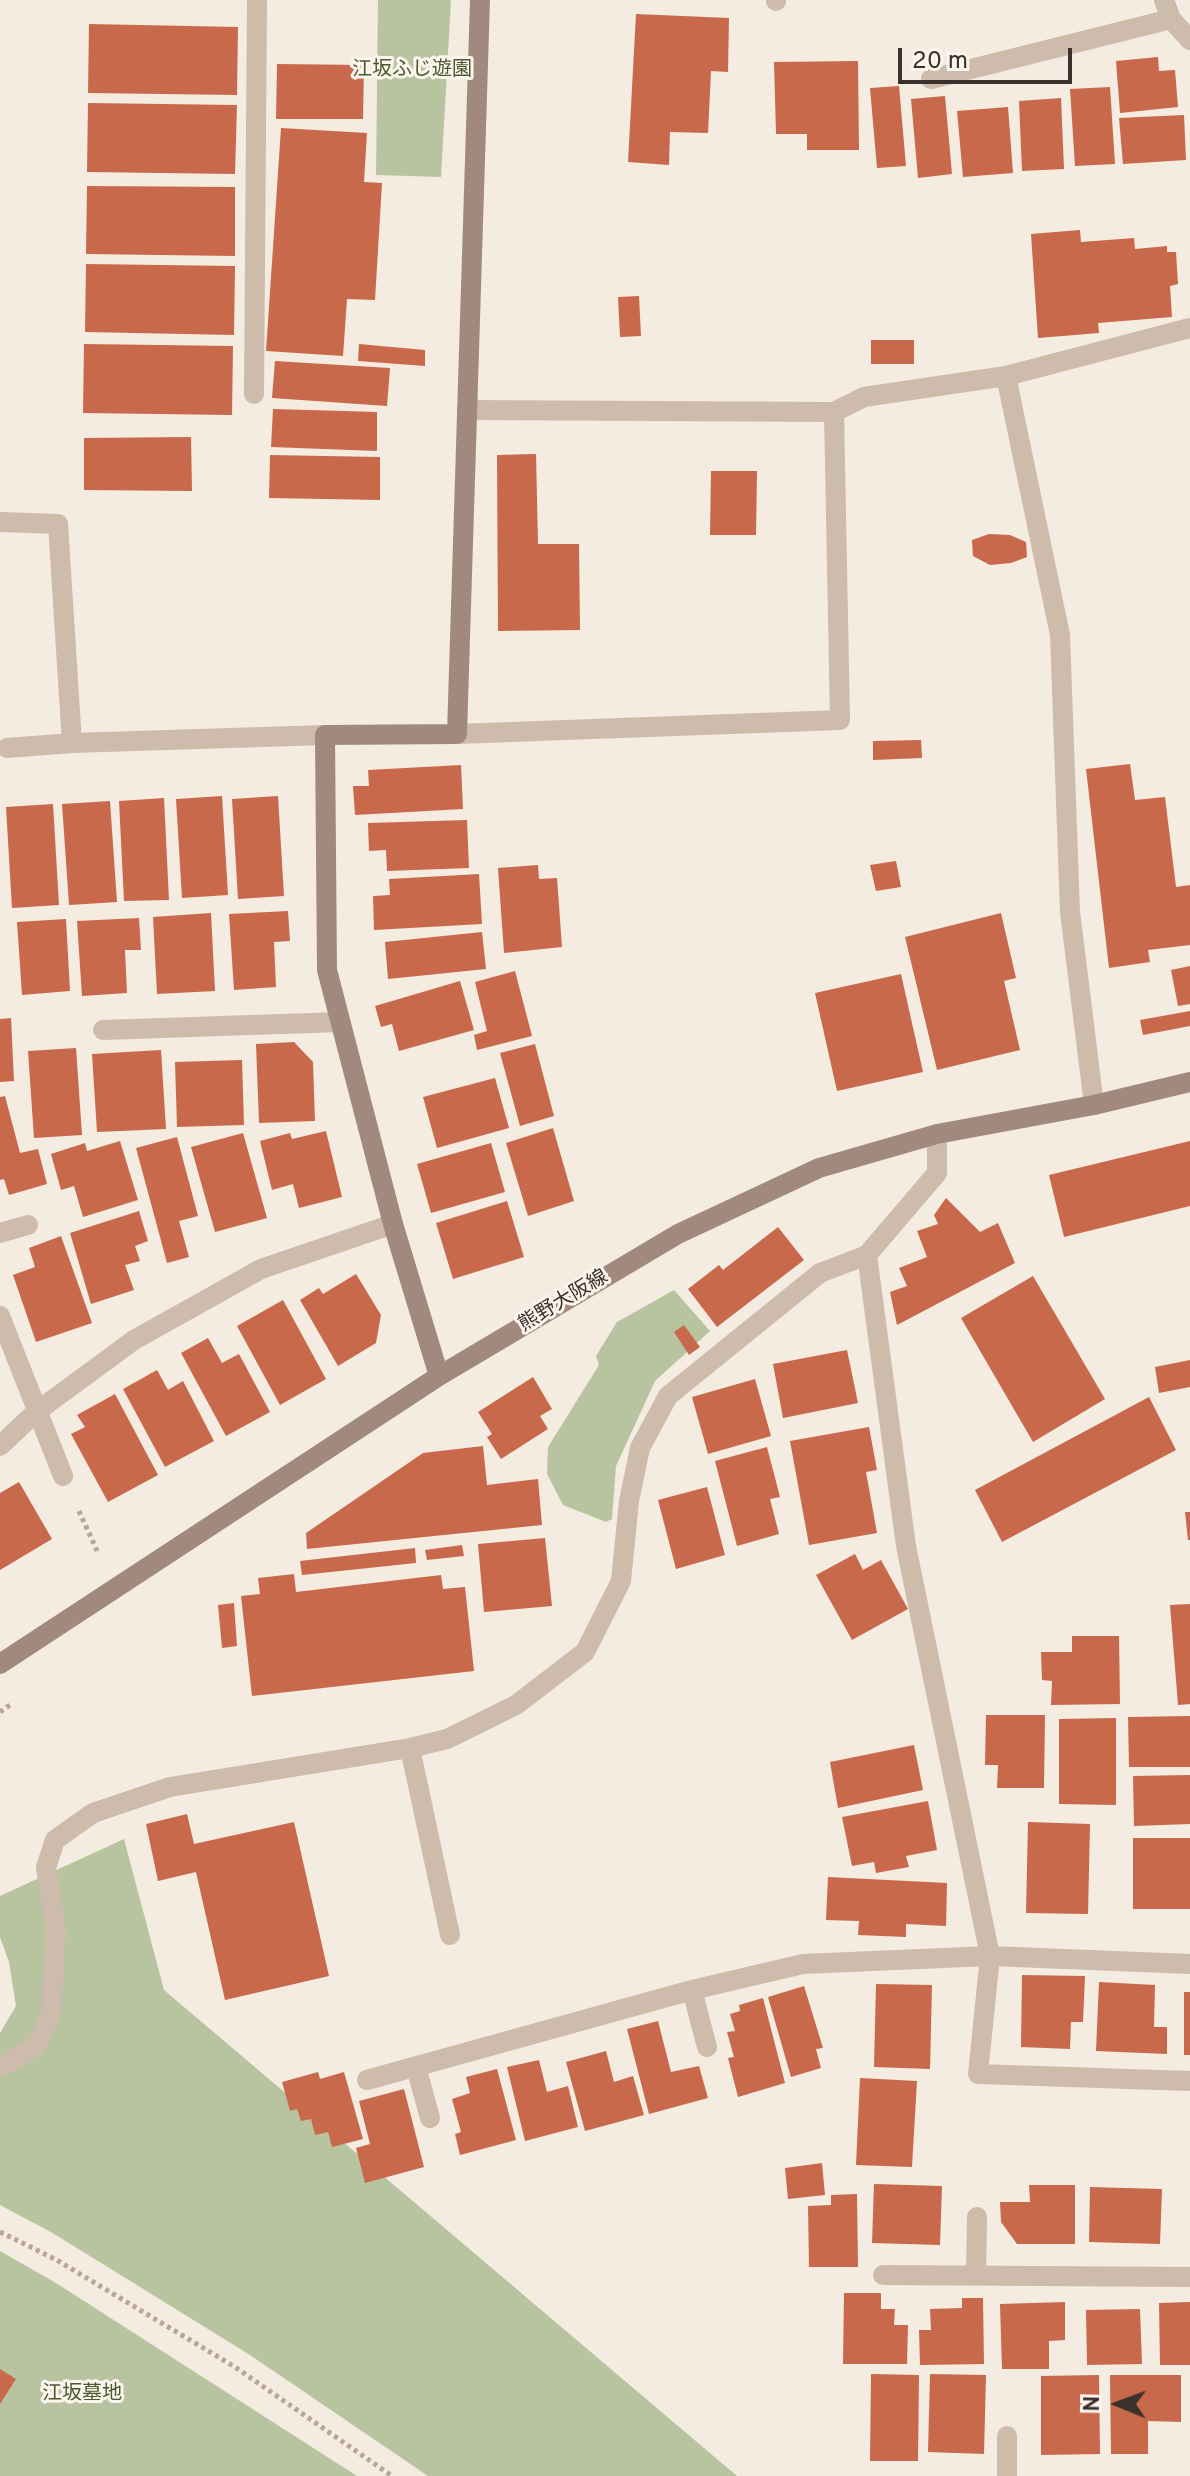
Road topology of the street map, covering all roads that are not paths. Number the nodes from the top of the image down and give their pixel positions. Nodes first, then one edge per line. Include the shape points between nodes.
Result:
1 (257, 0) edge
2 (480, 0) edge
3 (1168, 9) edge
4 (1190, 40) edge
5 (931, 79) dead end
6 (1190, 328) edge
7 (1006, 376) junction
8 (254, 394) dead end
9 (467, 410) junction
10 (834, 412) junction
11 (0, 522) edge
12 (457, 734) junction
13 (325, 735) junction
14 (72, 743) junction
15 (7, 748) dead end
16 (340, 1022) junction
17 (103, 1030) dead end
18 (1190, 1082) edge
19 (1094, 1105) junction
20 (937, 1134) junction
21 (393, 1224) junction
22 (28, 1225) dead end
23 (0, 1233) edge
24 (867, 1255) junction
25 (0, 1316) edge
26 (439, 1376) junction
27 (36, 1412) junction
28 (0, 1446) edge
29 (63, 1476) dead end
30 (0, 1664) edge
31 (410, 1748) junction
32 (450, 1935) dead end
33 (990, 1956) junction
34 (1190, 1964) edge
35 (692, 1990) junction
36 (707, 2047) dead end
37 (0, 2065) edge
38 (416, 2067) junction
39 (367, 2080) dead end
40 (1190, 2081) edge
41 (430, 2118) dead end
42 (977, 2217) dead end
43 (883, 2275) dead end
44 (976, 2275) junction
45 (1190, 2277) edge
46 (1007, 2436) dead end
47 (1007, 2476) edge

1 - 8 street
2 - 9 street
3 - 4 street
3 - 5 street
6 - 7 street
7 - 10 street via 864,397
7 - 19 street via 1060,635 1070,912
9 - 10 street
9 - 12 street
10 - 12 street via 840,720
11 - 14 street via 58,524
12 - 13 street
13 - 14 street
13 - 16 street via 327,970
14 - 15 street
16 - 17 street
16 - 21 street
18 - 19 street, 熊野大阪線
19 - 20 street, 熊野大阪線
20 - 24 street via 937,1173
20 - 26 street, 熊野大阪線 via 819,1168 678,1234
21 - 26 street
21 - 27 street via 261,1269 134,1340
22 - 23 street
24 - 31 street via 820,1273 668,1396 640,1448 621,1581 585,1652 516,1705 447,1739
24 - 33 street via 906,1546
25 - 27 street
26 - 30 street, 熊野大阪線
27 - 28 street
27 - 29 street
31 - 32 street
31 - 37 street via 170,1787 93,1813 55,1840 46,1867 56,1931 51,2014 37,2045
33 - 34 street
33 - 35 street via 803,1964
33 - 40 street via 978,2074
35 - 36 street
35 - 38 street
38 - 39 street
38 - 41 street
42 - 44 street
43 - 44 street
44 - 45 street
46 - 47 street

